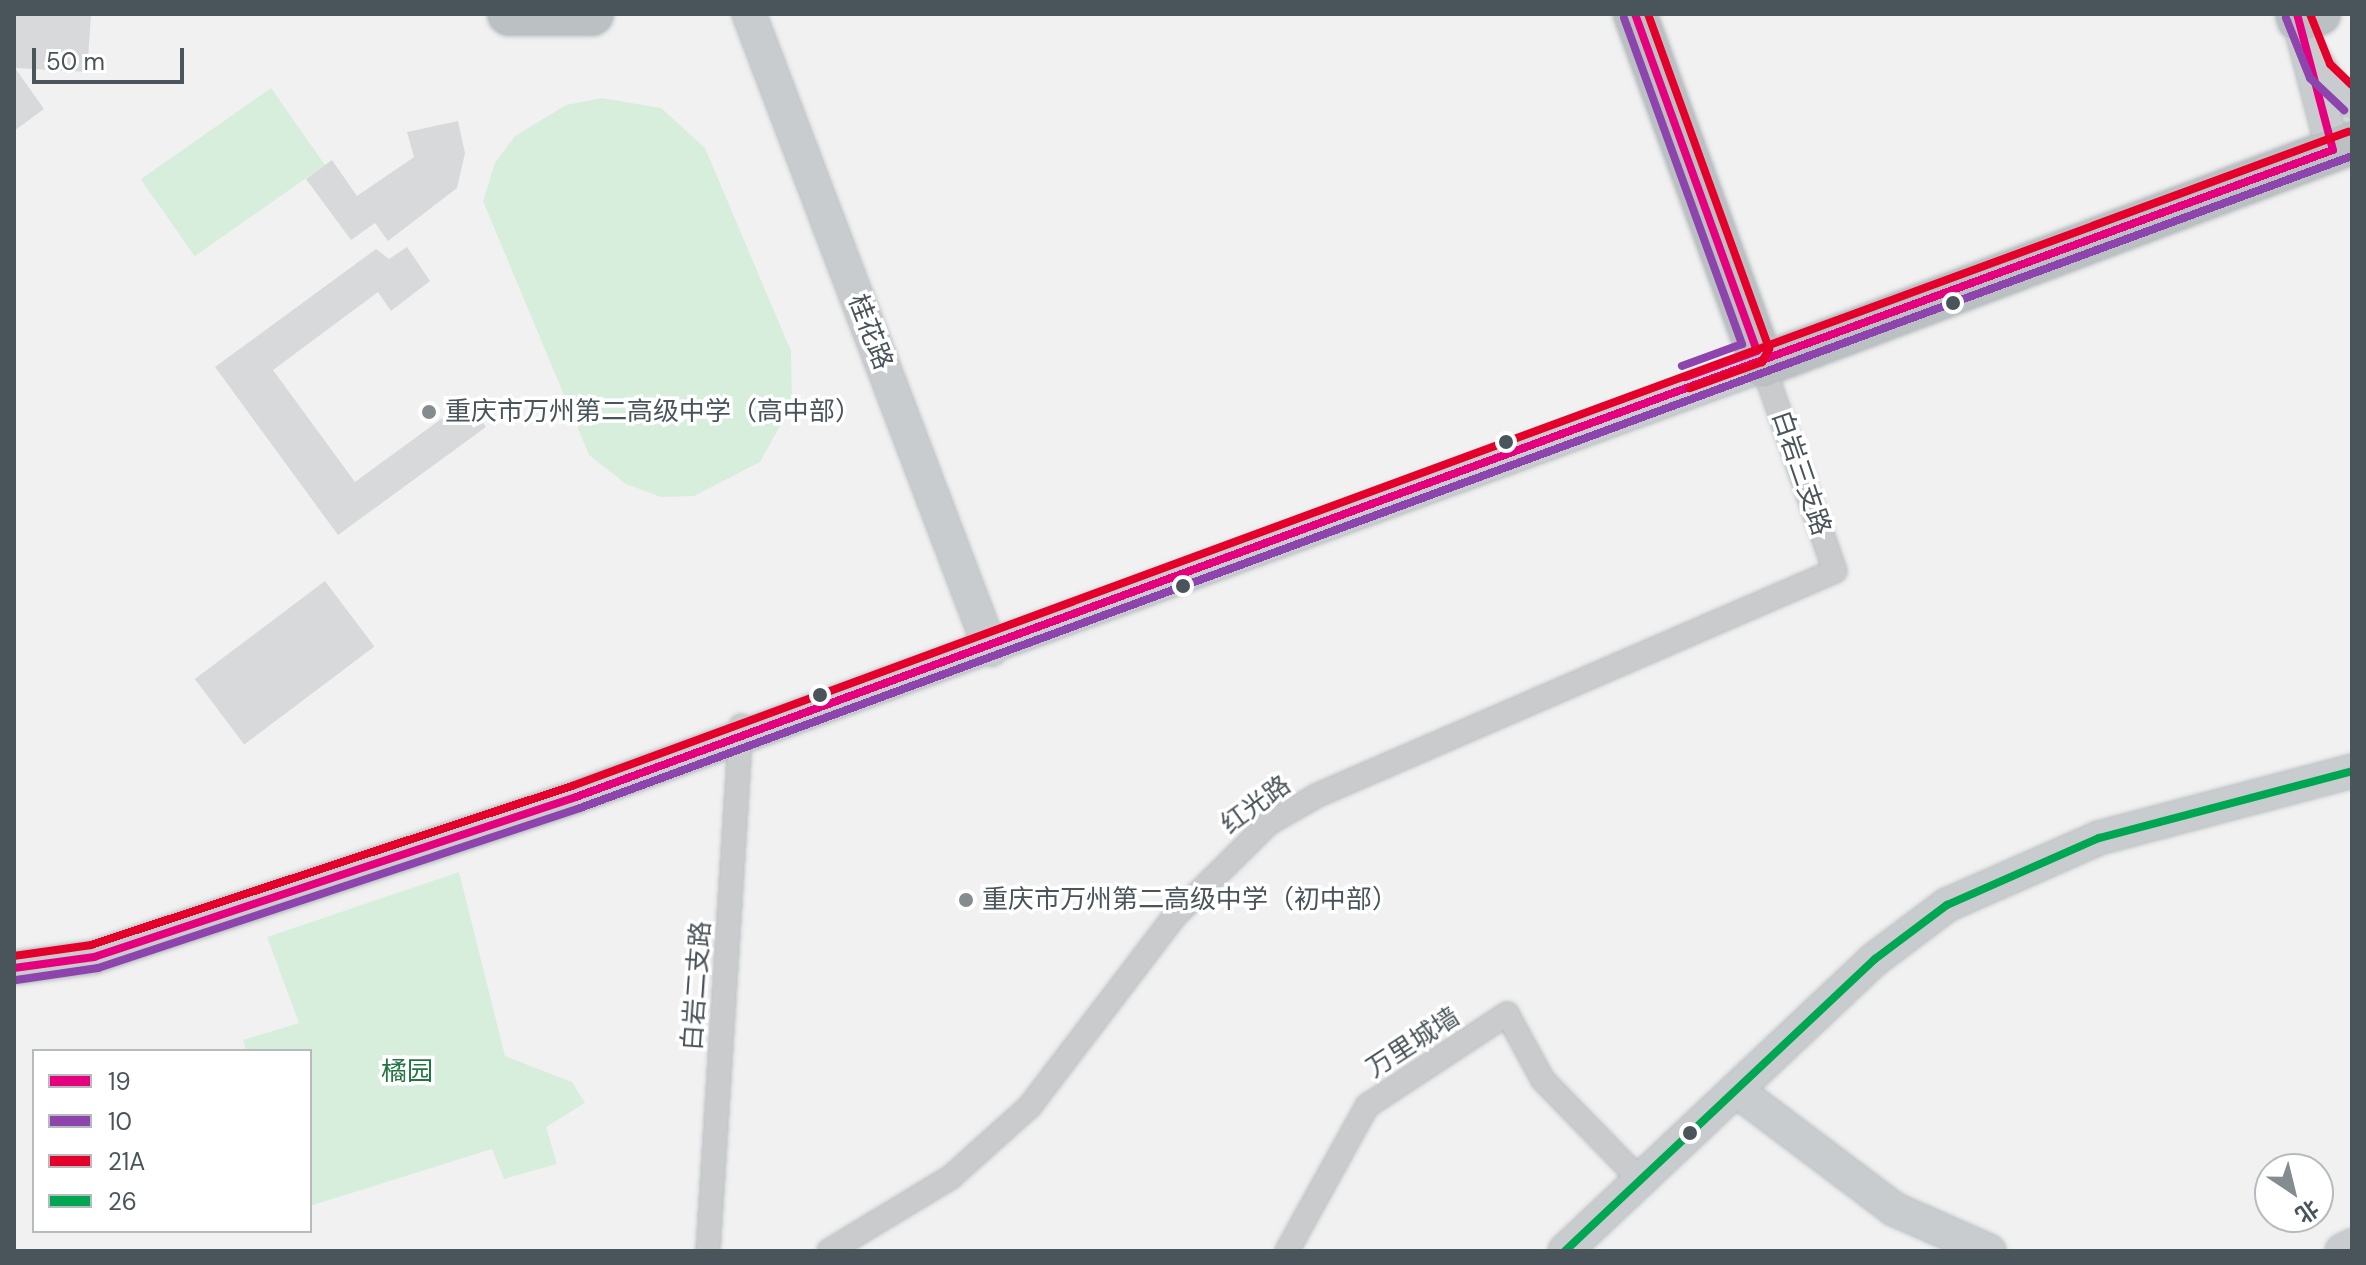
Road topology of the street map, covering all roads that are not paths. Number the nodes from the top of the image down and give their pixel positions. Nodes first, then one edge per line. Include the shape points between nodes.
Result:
1 (509, 14) edge
2 (592, 14) edge
3 (749, 14) edge
4 (1635, 14) edge
5 (2306, 25) edge
6 (2352, 101) edge
7 (2342, 147) edge
8 (1760, 358) junction
9 (1835, 571) joint
10 (989, 644) junction
11 (741, 732) junction
12 (2352, 771) edge
13 (14, 954) edge
14 (14, 968) edge
15 (1740, 1093) junction
16 (1643, 1183) junction
17 (2352, 1246) edge
18 (708, 1251) edge
19 (829, 1251) edge
20 (1287, 1251) edge
21 (1565, 1251) edge
22 (1989, 1251) edge
23 (2342, 1251) edge

1 - 2 highway
3 - 10 main road, 桂花路
4 - 8 highway, 白岩三支路
5 - 6 main road via 2333,90
5 - 7 main road via 2309,79
7 - 8 highway
8 - 9 street, 白岩三支路
8 - 10 main road
9 - 19 street, 红光路 via 1318,795 1269,823 1173,918 1030,1106 951,1177
10 - 11 main road
11 - 13 main road via 88,944
11 - 14 main road via 94,957
11 - 18 street, 白岩二支路
12 - 15 main road via 2099,838 1947,905 1875,959
15 - 16 main road
15 - 22 main road via 1894,1209
16 - 20 street, 万里城墙 via 1543,1080 1507,1014 1367,1106
16 - 21 main road
17 - 23 main road

